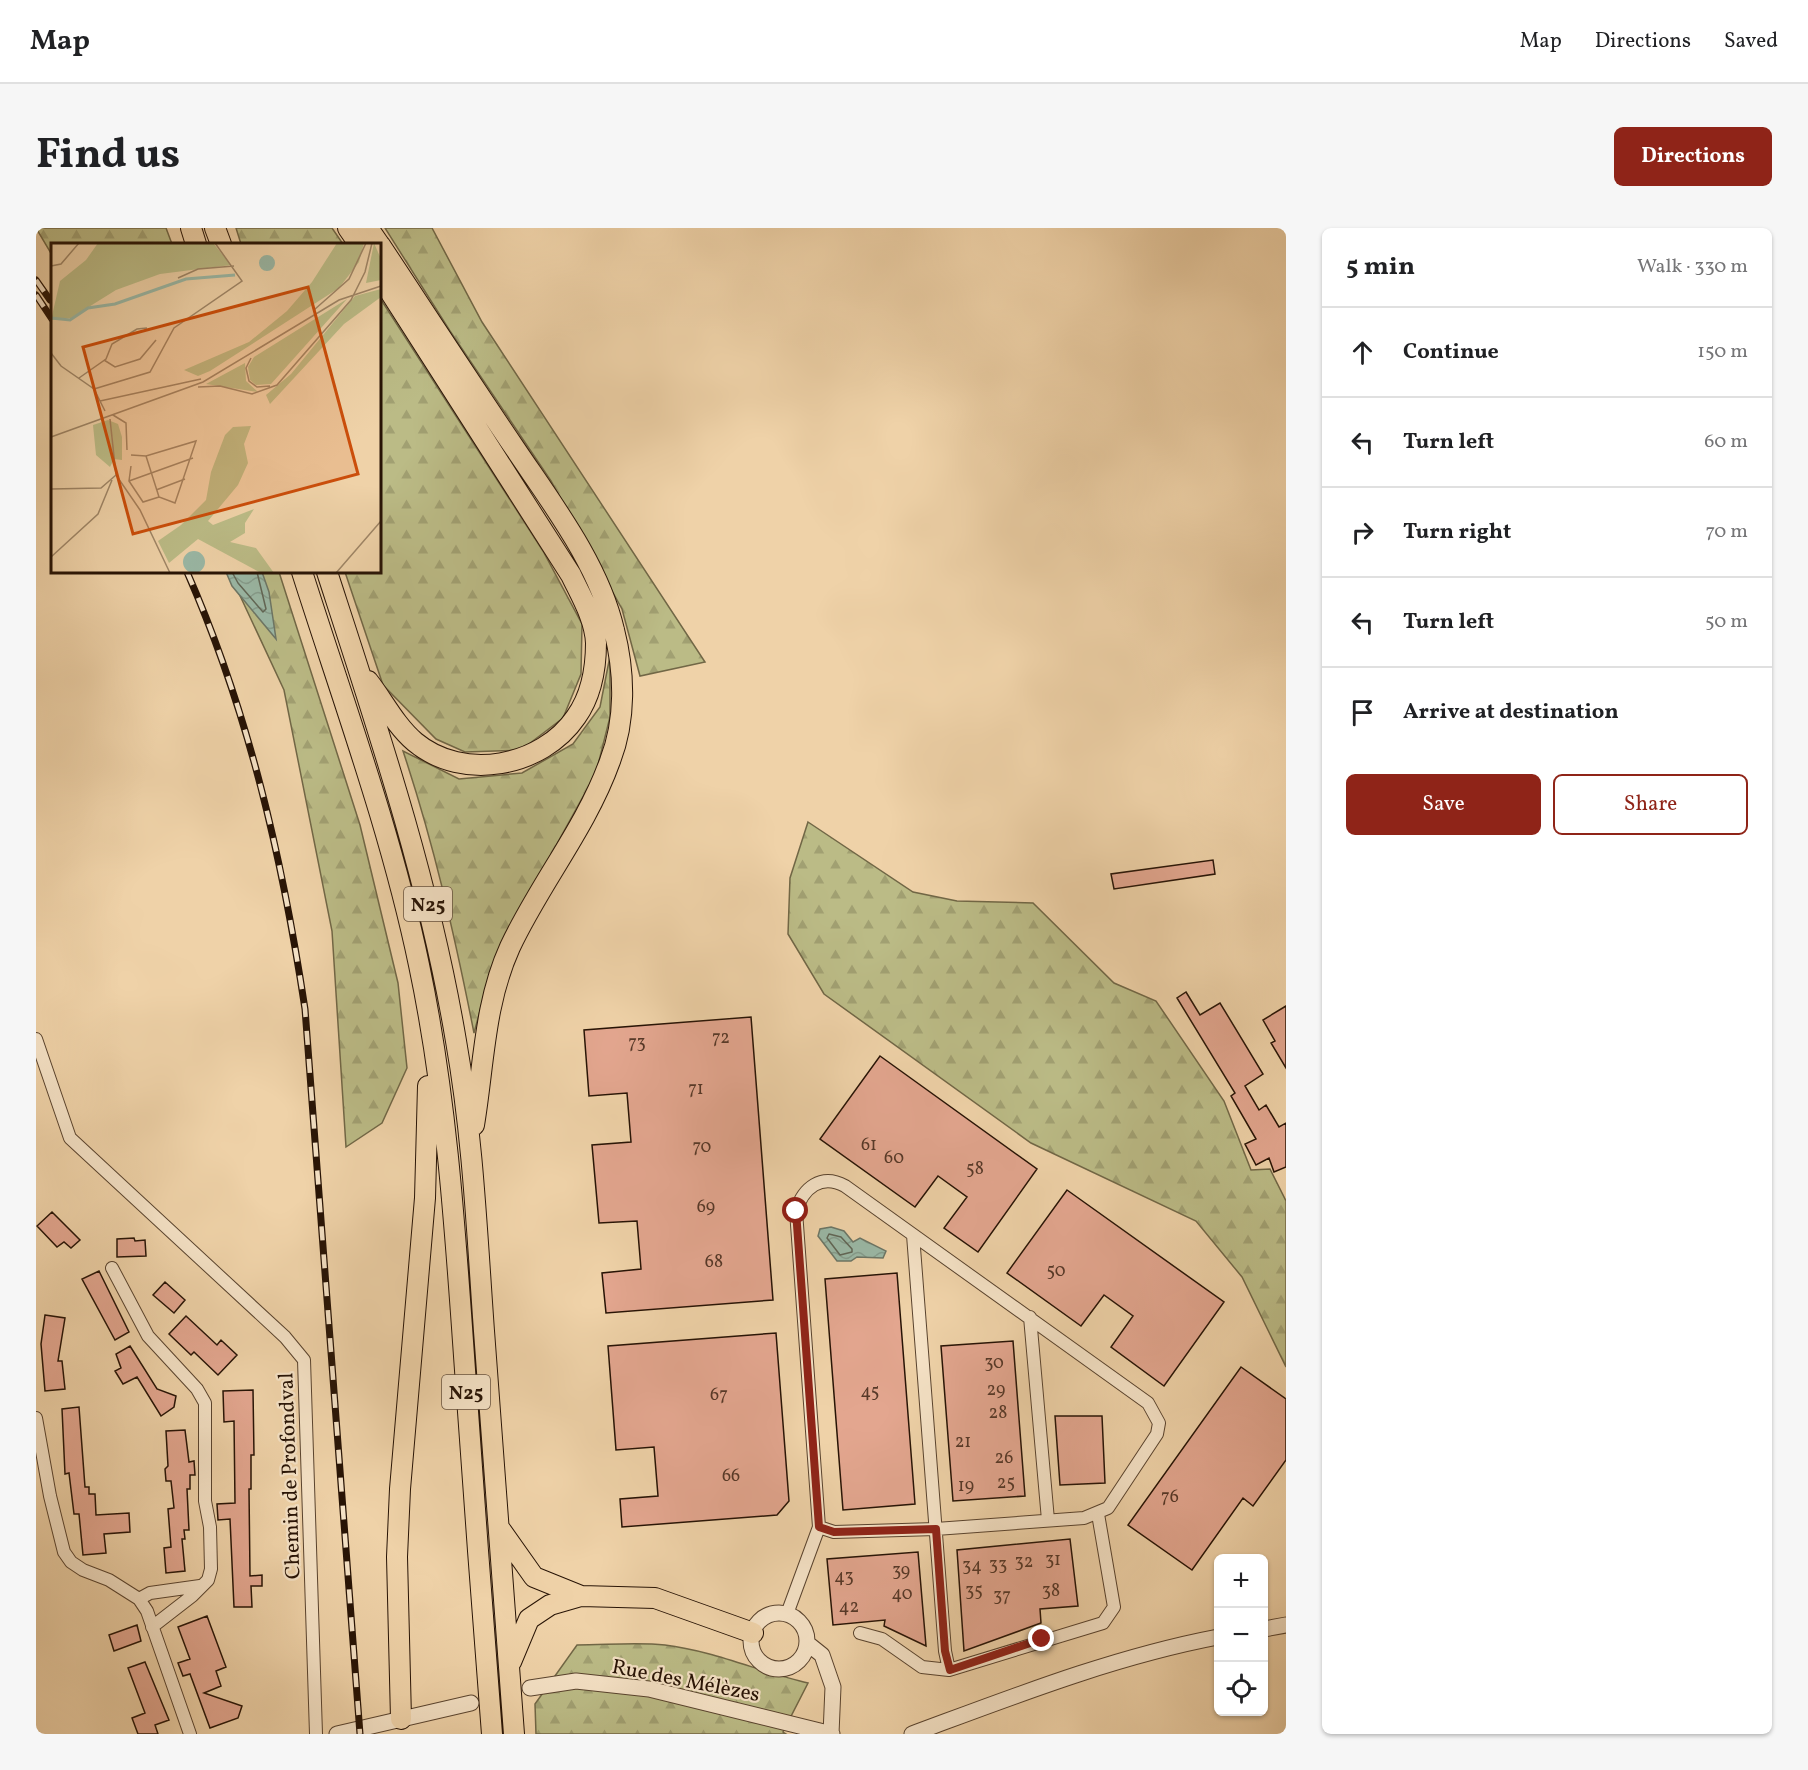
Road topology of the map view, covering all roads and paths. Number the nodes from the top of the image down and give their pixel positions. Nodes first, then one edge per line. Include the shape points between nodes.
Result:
1 (215, 228) edge
2 (348, 228) edge
3 (368, 228) edge
4 (221, 243) edge
5 (358, 243) edge
6 (378, 243) edge
7 (381, 248) edge
8 (381, 278) edge
9 (302, 573) edge
10 (327, 573) edge
11 (358, 669) junction
12 (36, 1039) edge
13 (434, 1051) junction
14 (471, 1145) junction
15 (913, 1235) junction
16 (112, 1268) dead end
17 (1030, 1317) junction
18 (36, 1418) edge
19 (1098, 1514) junction
20 (1048, 1520) junction
21 (499, 1527) junction
22 (819, 1527) junction
23 (936, 1529) junction
24 (200, 1586) junction
25 (581, 1596) junction
26 (139, 1599) junction
27 (787, 1614) junction
28 (1286, 1625) edge
29 (152, 1627) junction
30 (1268, 1628) edge
31 (753, 1633) junction
32 (860, 1633) dead end
33 (1214, 1638) edge
34 (807, 1643) junction
35 (798, 1662) junction
36 (509, 1667) junction
37 (950, 1670) junction
38 (828, 1672) junction
39 (530, 1688) dead end
40 (471, 1703) dead end
41 (400, 1719) junction
42 (190, 1734) edge
43 (316, 1734) edge
44 (337, 1734) edge
45 (492, 1734) edge
46 (514, 1734) edge
47 (831, 1734) edge
48 (912, 1734) edge

1 - 4 highway
2 - 5 highway
3 - 6 highway
7 - 14 highway via 586,561 614,629 622,675 621,717 603,780 528,911 495,991 485,1033
8 - 11 highway via 571,575 588,609 596,640 588,694 577,717 543,749 496,765 467,764 439,756 415,742
9 - 13 highway, N25 via 396,874 419,964
10 - 11 highway, N25
11 - 14 highway, N25 via 398,796 443,966
12 - 43 street, Chemin de Profondval via 70,1138 285,1337 304,1360
13 - 41 highway via 427,1088 425,1198 400,1489
13 - 45 highway, N25 via 455,1217
14 - 21 highway, N25
15 - 17 street
15 - 22 street via 837,1182 823,1181 811,1186 801,1196 796,1211
15 - 23 street
16 - 24 street via 148,1336 205,1403 205,1501 211,1569 208,1580
17 - 19 street via 1148,1403 1159,1423 1157,1434 1108,1508
17 - 20 street
18 - 26 street via 64,1551 83,1570 109,1580
19 - 20 street
19 - 37 street via 1114,1607 1103,1623
20 - 23 street
21 - 25 highway via 534,1577
21 - 36 highway, N25
22 - 23 street via 834,1532
22 - 27 street
23 - 37 street via 945,1651
24 - 26 street via 150,1593
24 - 29 street
25 - 31 highway via 655,1598
25 - 36 highway via 550,1605 529,1620
26 - 29 street
27 - 31 street via 770,1615 756,1625
27 - 34 street via 805,1631
28 - 30 street
29 - 42 street
31 - 35 street via 753,1651 764,1665 782,1669
32 - 37 street via 882,1639 922,1667
33 - 48 street via 1149,1652
34 - 35 street
34 - 38 street via 822,1655
35 - 38 street
36 - 46 highway, N25
38 - 47 street via 833,1687
39 - 47 street, Rue des Mélèzes via 576,1682 648,1689
40 - 41 street
41 - 44 street

